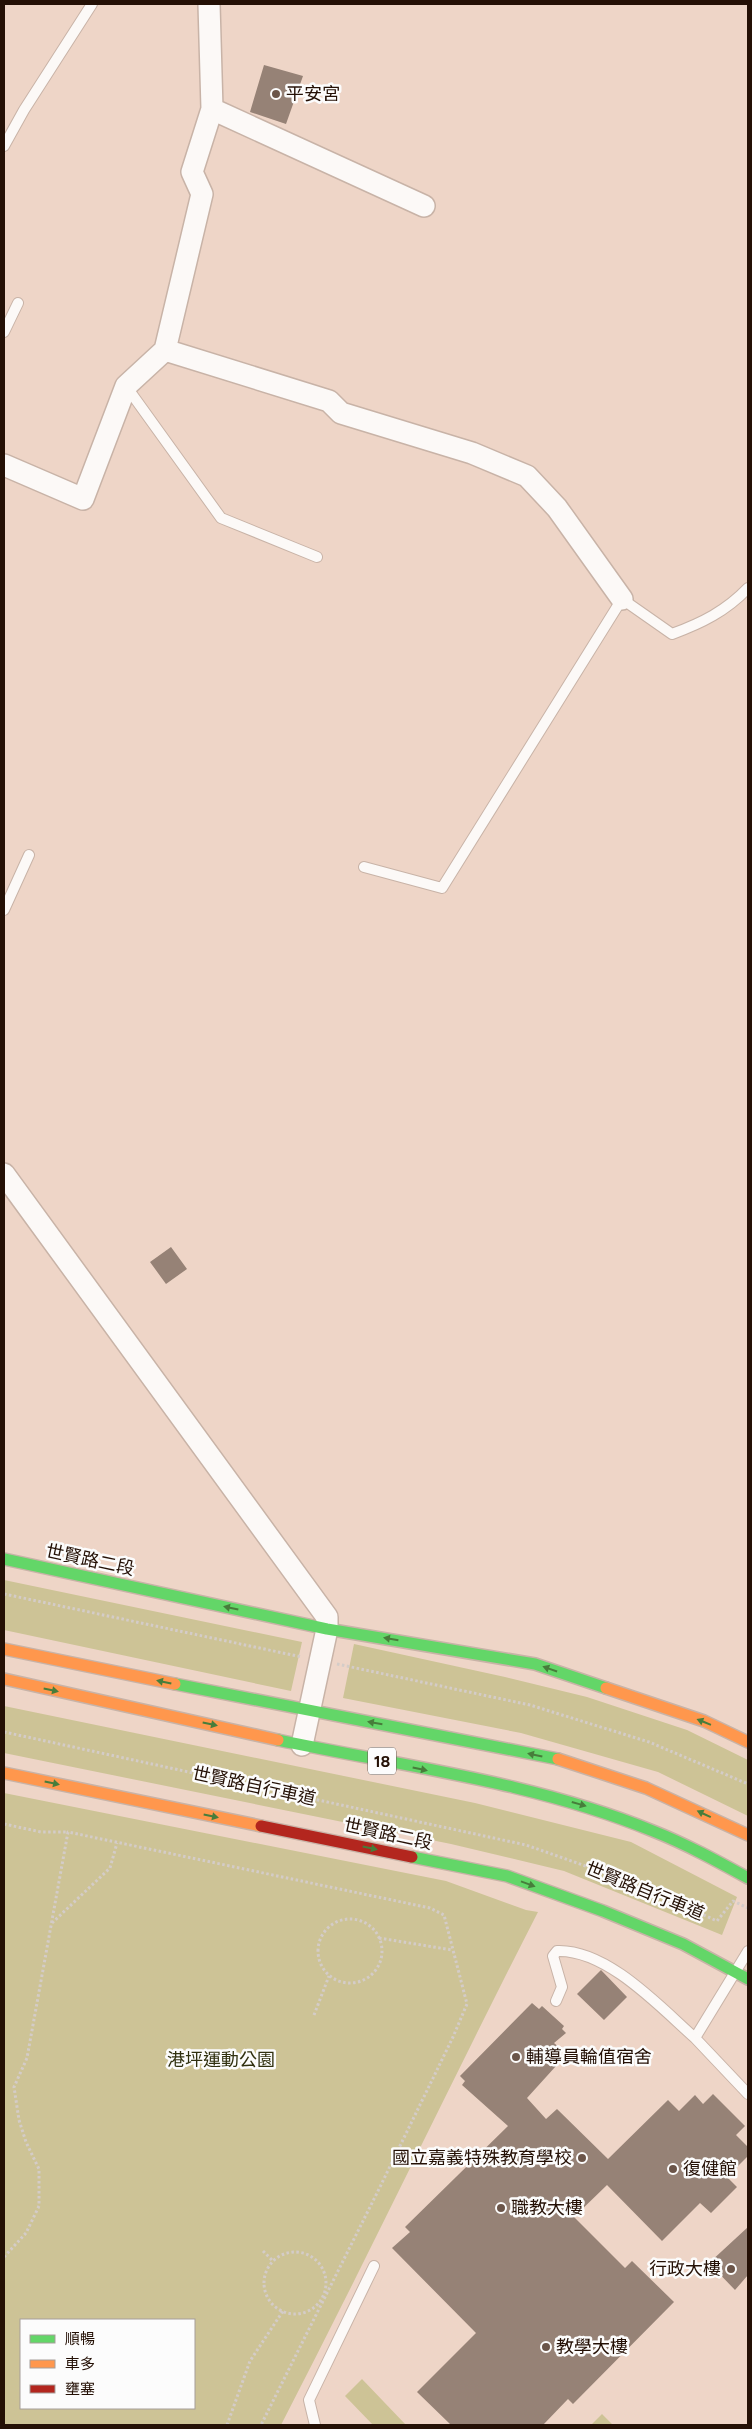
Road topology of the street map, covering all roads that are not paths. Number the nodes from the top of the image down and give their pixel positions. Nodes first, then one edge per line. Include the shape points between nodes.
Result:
1 (92, 4) edge
2 (209, 4) edge
3 (212, 109) junction
4 (4, 146) edge
5 (424, 206) dead end
6 (18, 303) dead end
7 (4, 332) edge
8 (165, 350) junction
9 (126, 386) junction
10 (4, 465) edge
11 (316, 557) dead end
12 (748, 588) edge
13 (622, 599) junction
14 (29, 854) dead end
15 (364, 867) dead end
16 (4, 910) edge
17 (4, 1174) edge
18 (4, 1559) edge
19 (327, 1629) junction
20 (4, 1649) edge
21 (4, 1679) edge
22 (310, 1712) junction
23 (748, 1742) edge
24 (302, 1745) junction
25 (4, 1773) edge
26 (748, 1835) edge
27 (748, 1878) edge
28 (748, 1950) edge
29 (735, 1971) junction
30 (748, 1979) edge
31 (556, 2001) dead end
32 (695, 2038) junction
33 (748, 2094) edge
34 (374, 2266) dead end
35 (315, 2425) edge

1 - 4 lane
2 - 3 street
3 - 5 street
3 - 8 street via 192,172 202,194
6 - 7 lane
8 - 9 street
8 - 13 street via 329,401 341,413 472,453 527,476 557,508
9 - 10 street via 84,500
9 - 11 lane via 222,518
12 - 13 lane via 732,605 699,624 672,634
13 - 15 lane via 442,888
14 - 16 lane
17 - 19 street via 327,1617
19 -> 18 street, 世賢路二段
19 - 22 street
23 -> 19 street, 世賢路二段 via 704,1721 535,1664
22 -> 20 street, 18
21 -> 24 street, 18
22 - 24 street
26 -> 22 street, 18 via 646,1788 566,1761
24 -> 27 street, 18 via 527,1790 604,1811 664,1836
25 -> 29 street, 世賢路二段 via 507,1876 684,1944
28 - 29 lane
29 - 30 street, 世賢路二段
29 - 32 lane
31 - 32 lane via 562,1987 554,1956 557,1951 572,1950 624,1975
32 - 33 lane
34 - 35 lane via 309,2400

